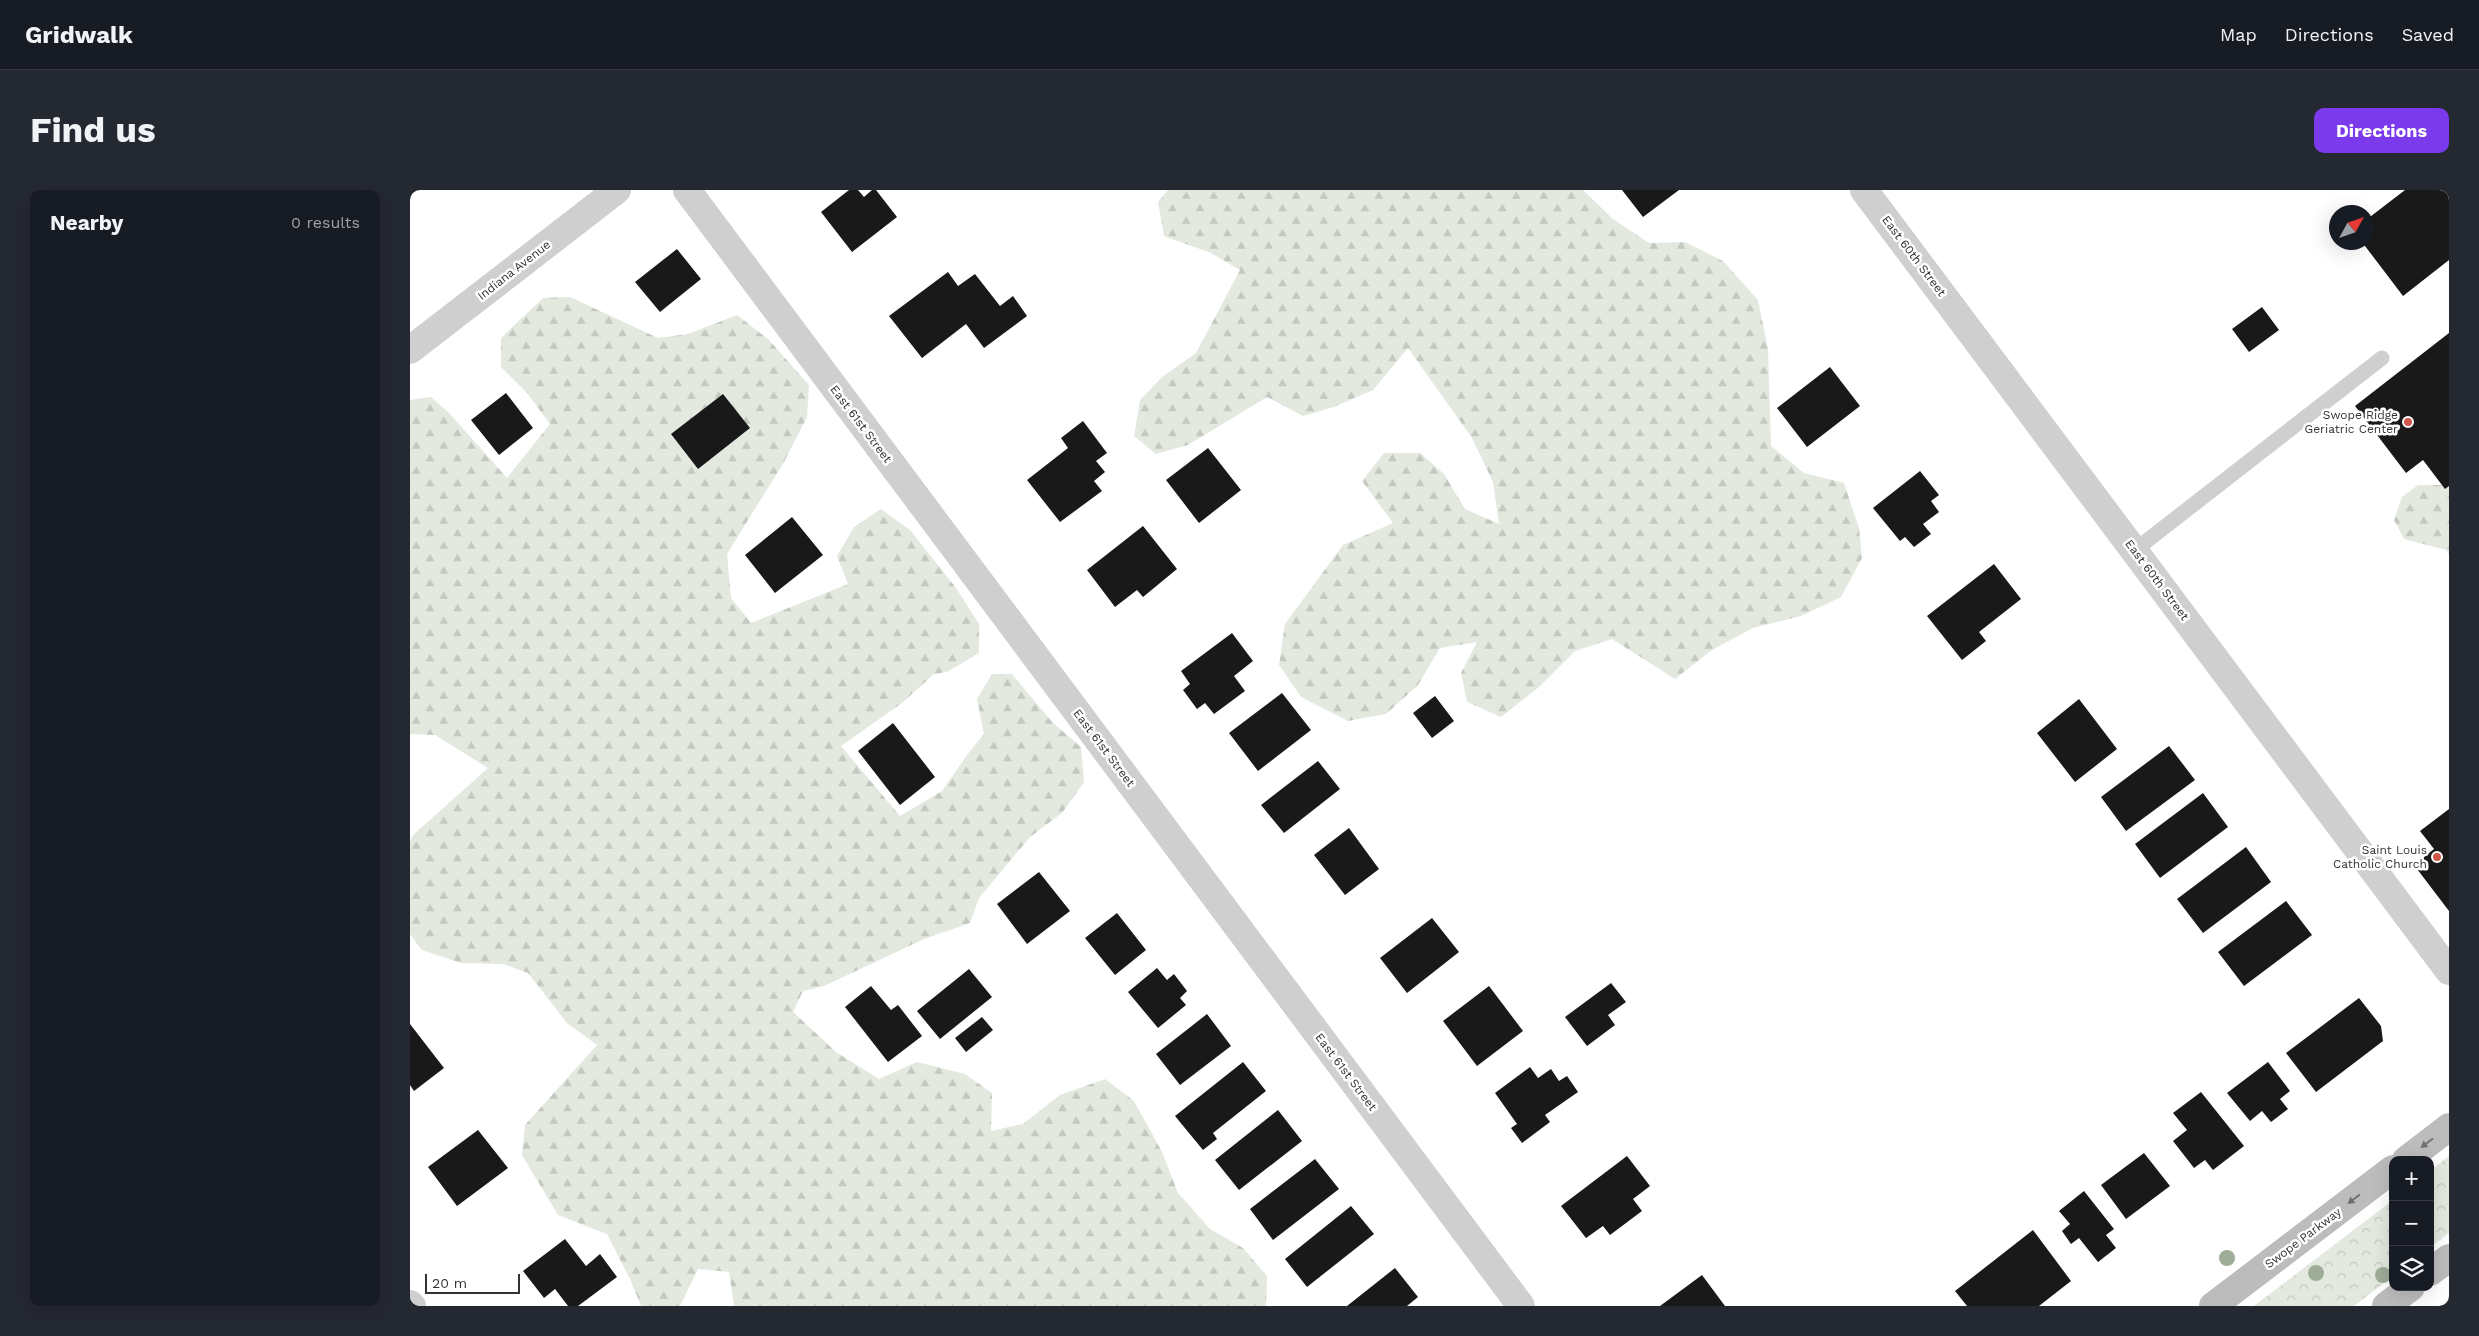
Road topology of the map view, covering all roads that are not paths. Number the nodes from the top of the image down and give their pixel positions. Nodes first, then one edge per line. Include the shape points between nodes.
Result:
1 (617, 190) edge
2 (687, 190) edge
3 (1864, 190) edge
4 (410, 350) edge
5 (2382, 358) dead end
6 (2135, 550) junction
7 (2449, 972) edge
8 (2449, 1127) edge
9 (2411, 1156) edge
10 (2389, 1172) edge
11 (2449, 1258) edge
12 (2434, 1269) edge
13 (2406, 1291) edge
14 (1521, 1306) edge
15 (2213, 1306) edge
16 (2386, 1306) edge

1 - 4 street, Indiana Avenue
2 - 14 street, East 61st Street
3 - 6 street, East 60th Street
5 - 6 lane
6 - 7 street, East 60th Street
8 -> 9 main road
10 -> 15 main road, Swope Parkway
11 - 12 main road
13 - 16 main road

